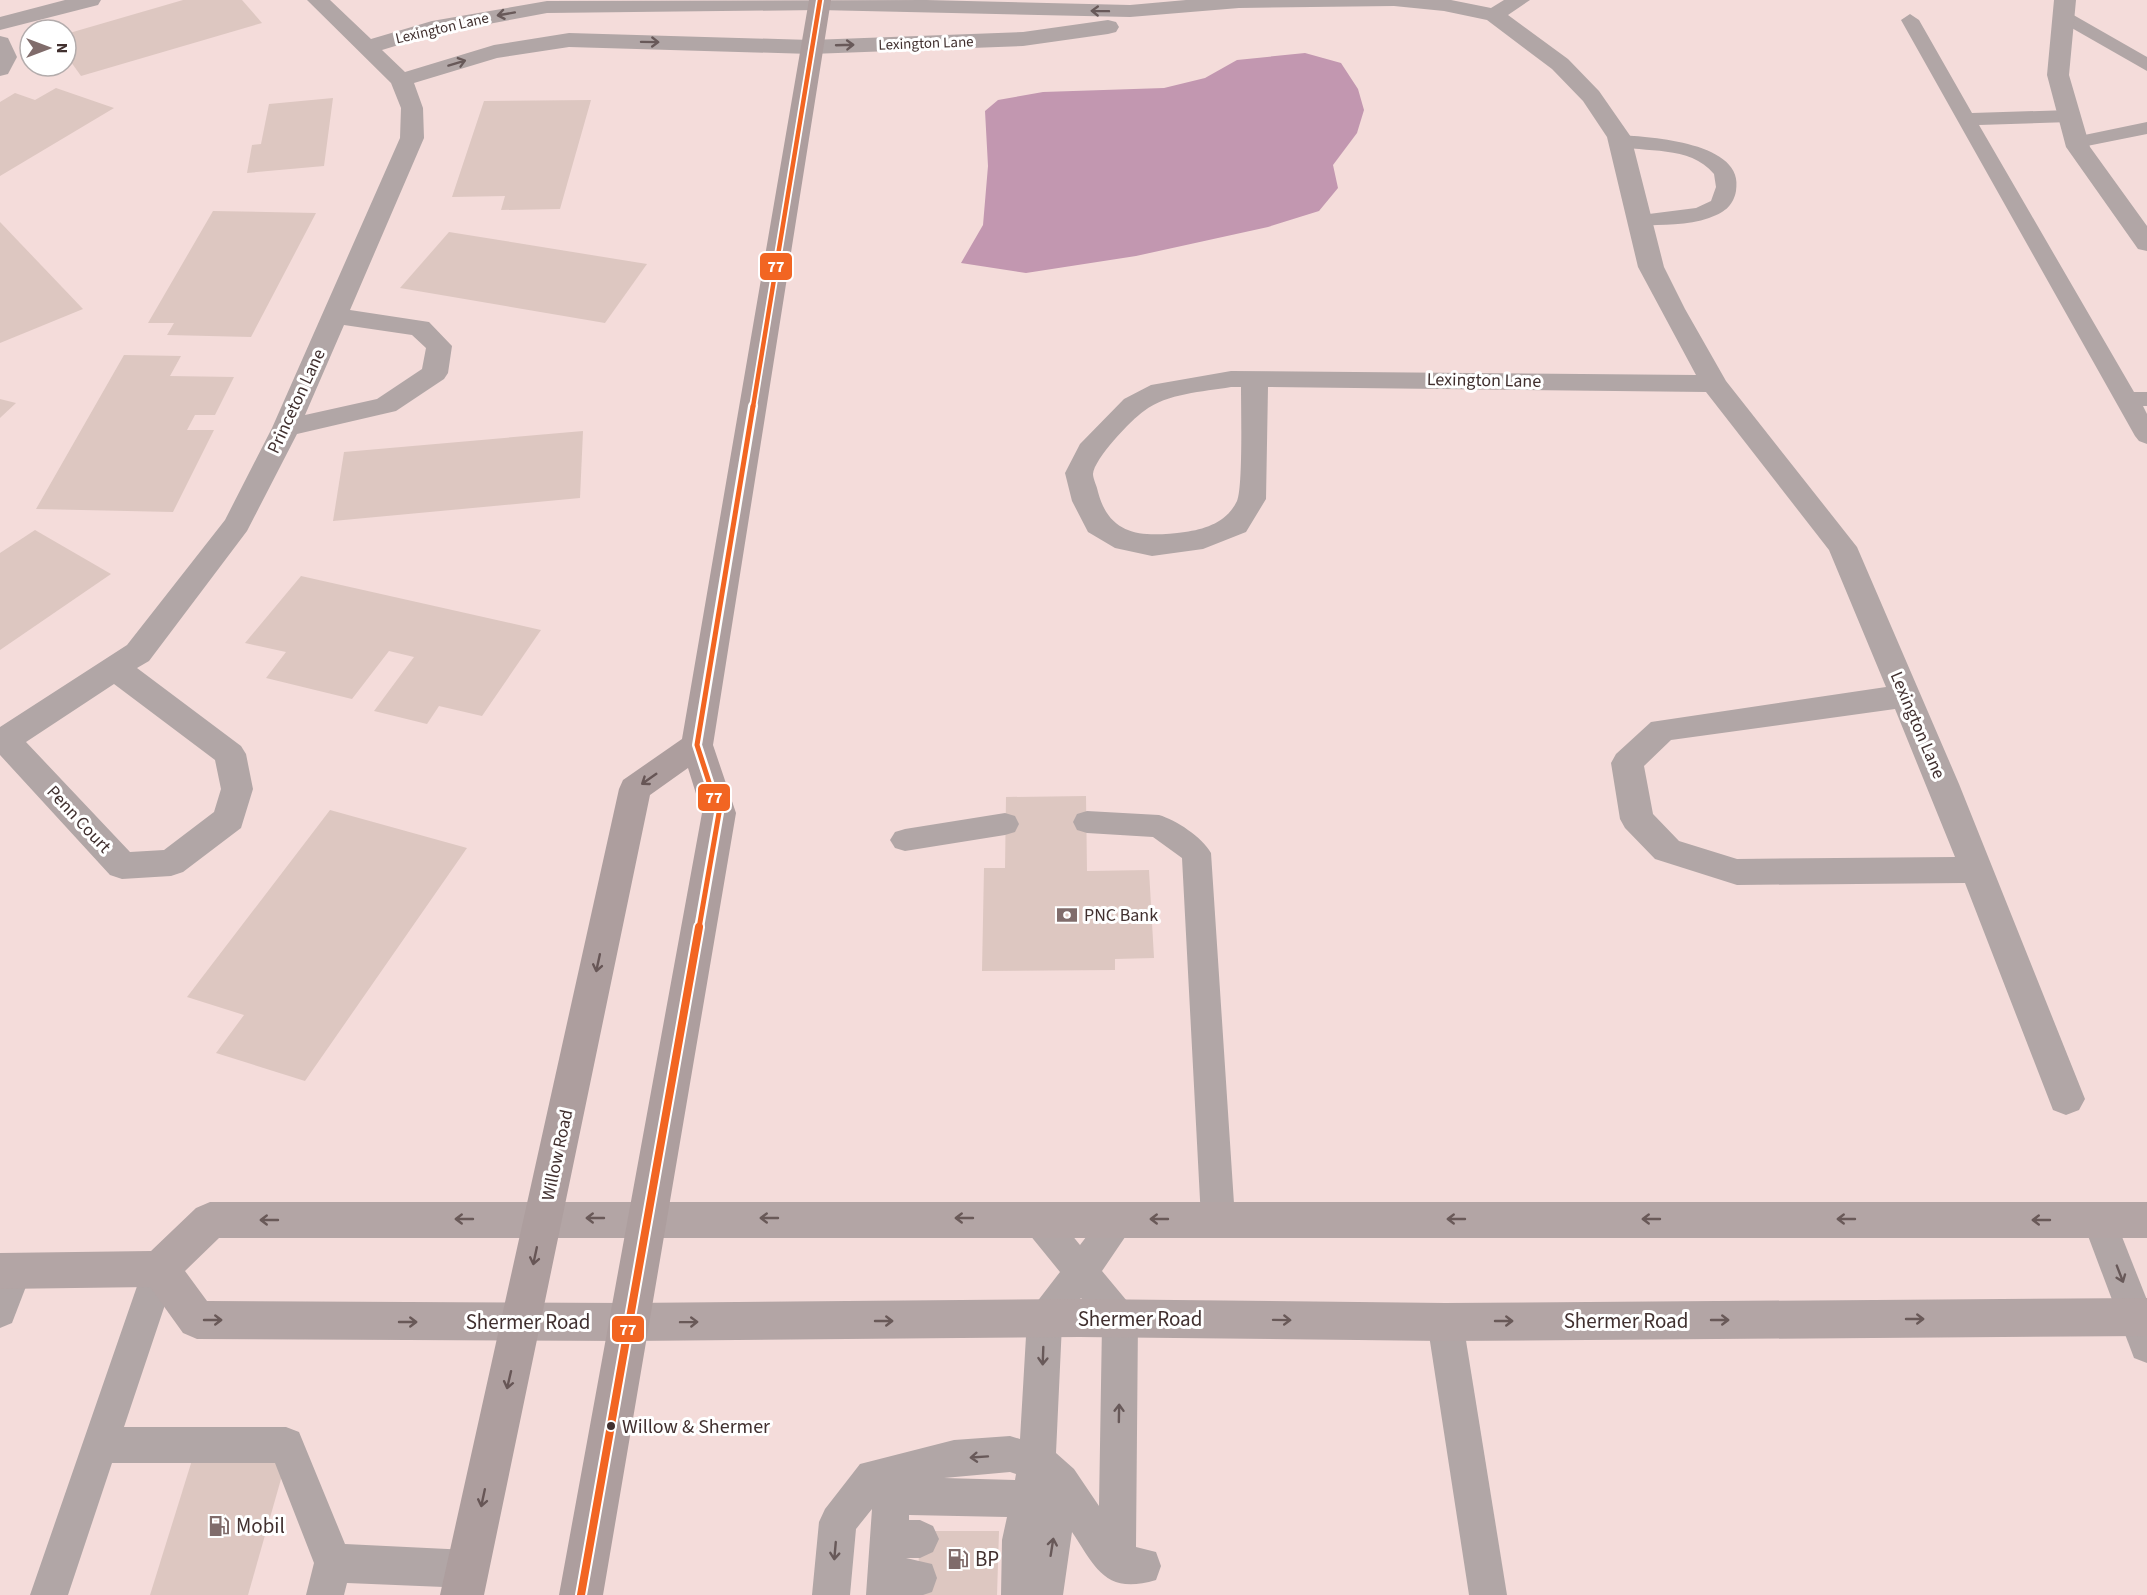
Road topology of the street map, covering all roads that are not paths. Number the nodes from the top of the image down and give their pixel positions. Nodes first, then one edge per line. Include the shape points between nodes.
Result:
1 (90, 0) edge
2 (318, 0) edge
3 (1519, 0) edge
4 (1239, 1) edge
5 (820, 2) edge
6 (1200, 5) junction
7 (2068, 5) edge
8 (1047, 10) junction
9 (1494, 15) junction
10 (1910, 20) dead end
11 (0, 24) edge
12 (1050, 36) junction
13 (0, 43) edge
14 (367, 47) junction
15 (811, 47) junction
16 (2147, 65) edge
17 (0, 69) edge
18 (401, 80) junction
19 (2070, 116) junction
20 (1966, 119) junction
21 (2147, 128) edge
22 (1620, 141) junction
23 (2077, 142) junction
24 (1640, 220) junction
25 (2147, 244) edge
26 (335, 316) junction
27 (1255, 378) junction
28 (1714, 384) junction
29 (2137, 399) edge
30 (286, 428) junction
31 (2147, 436) edge
32 (115, 668) junction
33 (1906, 696) junction
34 (3, 742) edge
35 (697, 745) junction
36 (1087, 822) dead end
37 (1005, 825) dead end
38 (905, 840) dead end
39 (1976, 870) junction
40 (2066, 1099) dead end
41 (543, 1218) junction
42 (647, 1218) junction
43 (1037, 1218) junction
44 (1121, 1218) junction
45 (1218, 1219) junction
46 (2100, 1220) junction
47 (2147, 1220) edge
48 (160, 1269) junction
49 (8, 1271) edge
50 (1081, 1272) junction
51 (0, 1312) edge
52 (1045, 1319) junction
53 (1120, 1319) junction
54 (521, 1322) junction
55 (630, 1322) junction
56 (1445, 1322) junction
57 (2143, 1327) edge
58 (101, 1445) junction
59 (1047, 1485) junction
60 (329, 1579) edge
61 (465, 1582) edge
62 (896, 1584) edge
63 (1020, 1586) edge
64 (49, 1595) edge
65 (581, 1595) edge
66 (831, 1595) edge
67 (1488, 1595) edge

1 - 11 street
2 - 14 street, Princeton Lane
3 - 9 street
4 - 6 street, Lexington Lane
4 - 9 street, Lexington Lane via 1394,0
5 - 8 street, Lexington Lane
5 -> 14 street, Lexington Lane via 547,7 432,28
5 - 15 main road
6 -> 8 street, Lexington Lane via 1130,11
6 - 12 street, Lexington Lane via 1169,19
7 - 16 lane
7 - 19 street via 2058,75
8 - 12 street
9 - 22 street, Lexington Lane via 1560,64 1591,96
10 - 20 lane
15 -> 12 street, Lexington Lane
13 - 17 street via 6,57
14 - 18 street, Princeton Lane
18 -> 15 street, Lexington Lane via 494,52 569,40
15 - 35 main road
18 - 26 street, Princeton Lane via 412,108 412,138
19 - 20 lane
19 - 23 street
20 - 29 lane
21 - 23 lane
22 - 24 street, Lexington Lane
22 - 24 lane via 1687,148 1705,156 1725,178 1720,204 1700,214
23 - 25 street
24 - 28 street, Lexington Lane via 1651,267
26 - 30 street, Princeton Lane
26 - 30 street via 420,328 439,346 435,373 386,405
27 - 27 street, Lexington Lane via 1231,378 1161,391 1134,405 1090,450 1079,473 1086,501 1098,525 1125,541 1152,546 1203,539 1236,525 1252,499
27 - 28 street, Lexington Lane
28 - 33 street, Lexington Lane via 1842,547
29 - 31 lane
30 - 32 street, Princeton Lane via 237,524 138,653
32 - 34 street, Princeton Lane
32 - 34 street, Penn Court via 230,754 237,789 229,819 171,863 122,866
33 - 39 street, Lexington Lane
33 - 39 street via 1662,730 1627,764 1637,819 1667,850 1737,872
35 -> 41 main road, Willow Road via 635,789
35 - 42 main road via 719,813
36 - 45 lane via 1159,826 1196,853
37 - 38 lane
39 - 40 street, Lexington Lane
42 -> 41 main road
41 -> 48 main road via 210,1220
41 -> 54 main road, Willow Road
43 -> 42 main road
42 - 55 main road
43 - 44 main road
43 - 50 lane
45 -> 44 main road
44 - 50 lane
46 -> 45 main road
46 - 47 main road
46 -> 57 lane
48 - 49 main road
48 -> 54 main road, Shermer Road via 197,1320
48 - 58 lane
49 - 51 lane
50 - 52 lane
50 - 53 lane
52 - 53 main road, Shermer Road
55 -> 52 main road, Shermer Road
52 -> 59 lane
53 -> 56 main road, Shermer Road
59 -> 53 lane via 1130,1566 1118,1472
54 - 55 main road, Shermer Road
54 -> 61 main road, Willow Road
55 - 65 main road
56 -> 57 main road, Shermer Road
56 - 67 lane
58 - 60 lane via 286,1445
58 - 64 lane
59 - 62 lane via 891,1500 904,1538
63 -> 59 lane
59 - 63 lane via 1009,1540
59 -> 66 lane via 1010,1454 954,1458 873,1477 838,1522
60 - 61 lane

